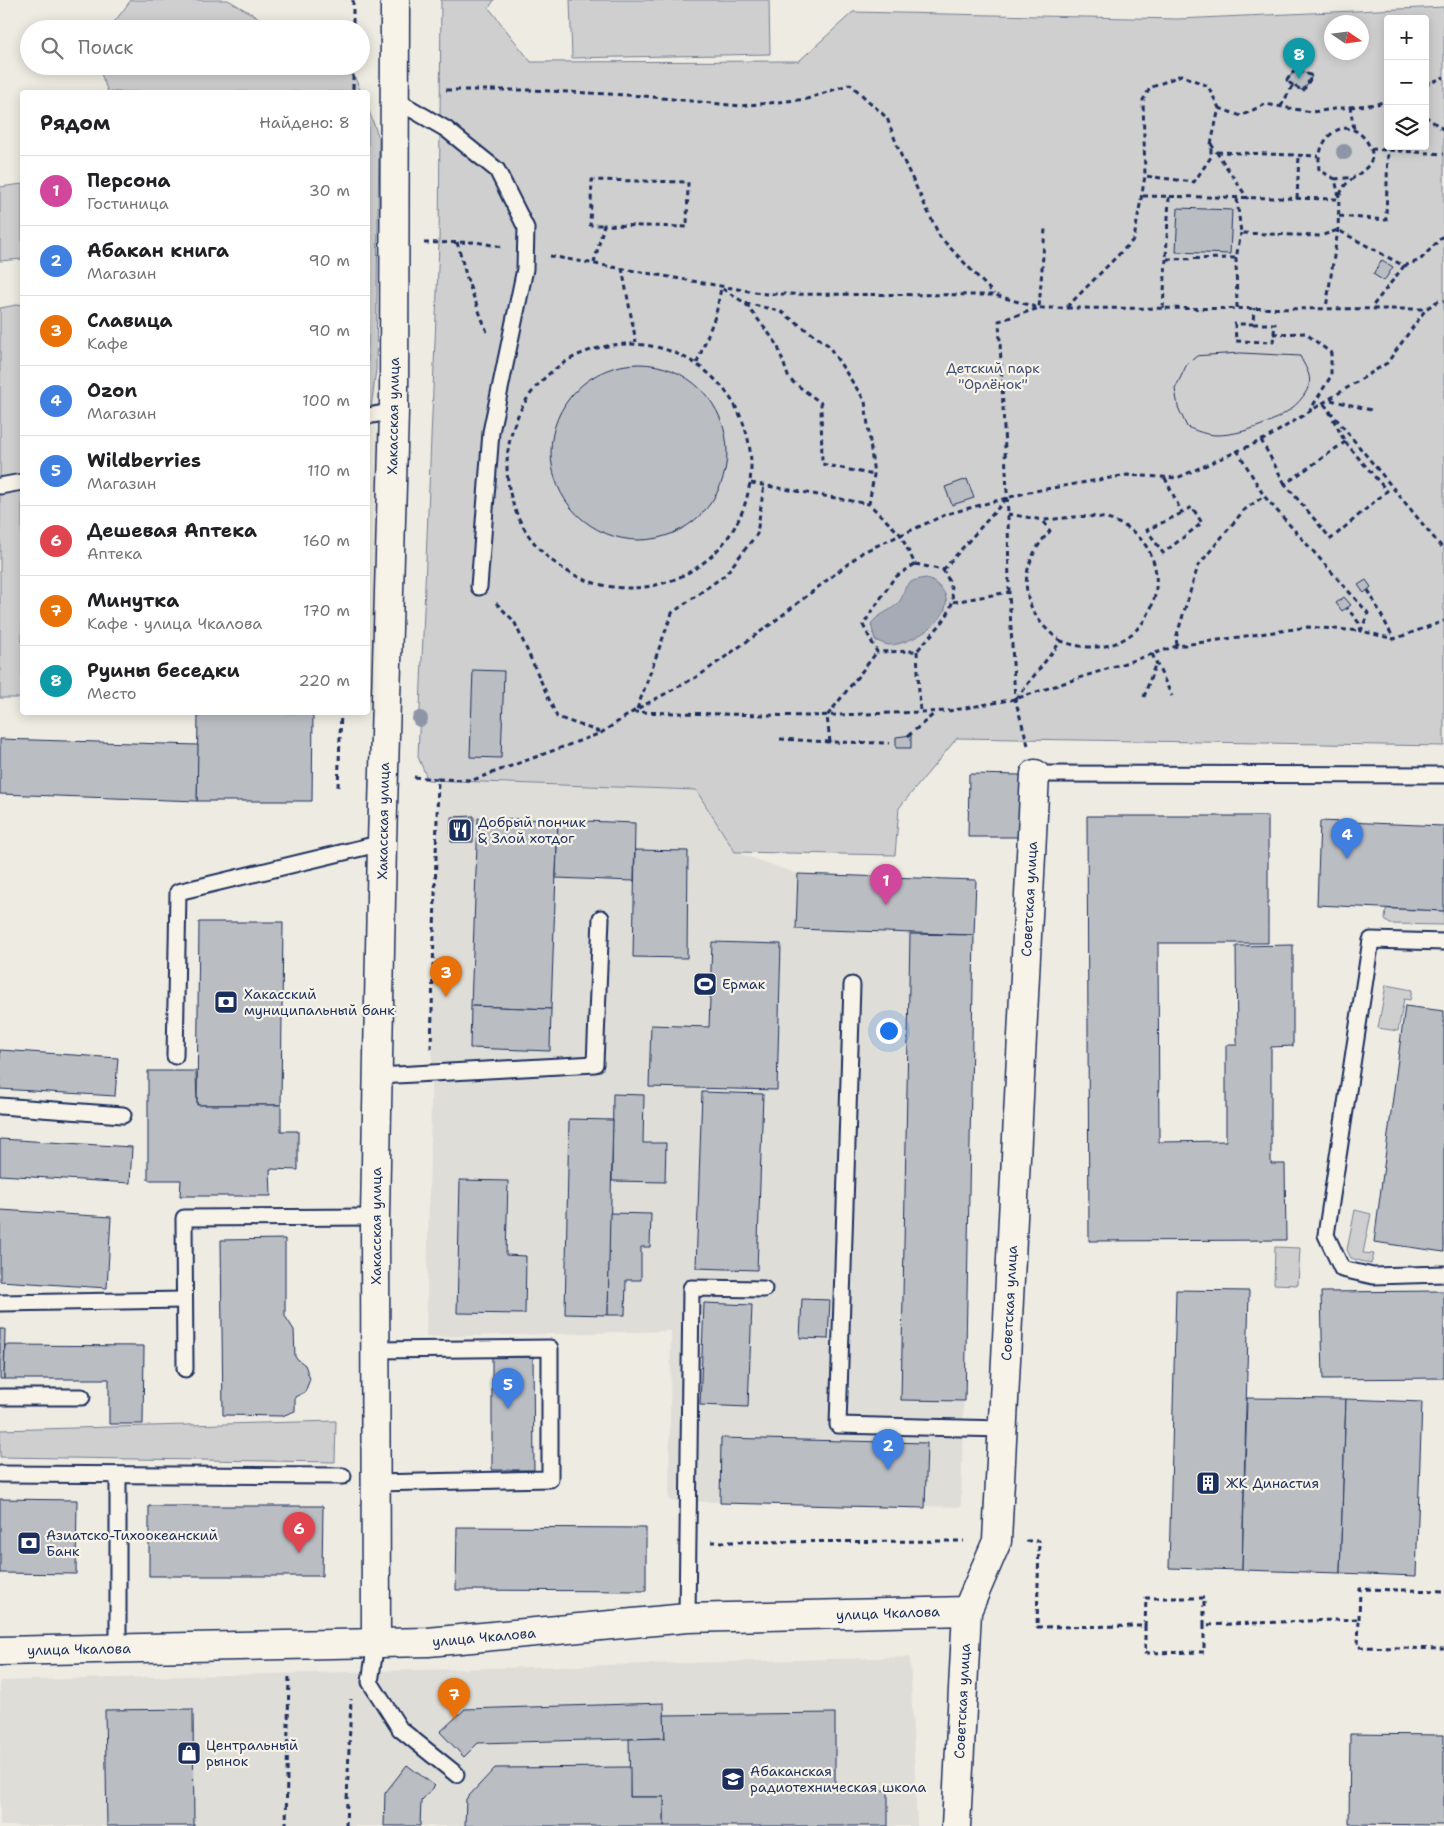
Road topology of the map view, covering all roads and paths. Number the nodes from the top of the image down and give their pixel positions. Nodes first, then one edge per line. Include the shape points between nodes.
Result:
1 (353, 0) edge
2 (394, 0) edge
3 (353, 20) edge
4 (353, 75) edge
5 (1444, 77) edge
6 (1429, 83) edge
7 (1293, 85) junction
8 (353, 90) edge
9 (446, 90) dead end
10 (394, 99) junction
11 (1384, 101) edge
12 (1281, 106) junction
13 (1350, 107) junction
14 (1219, 108) junction
15 (1429, 119) edge
16 (1354, 128) junction
17 (1444, 130) edge
18 (1211, 144) junction
19 (1384, 148) edge
20 (1371, 150) junction
21 (1388, 150) edge
22 (1407, 150) edge
23 (1217, 152) junction
24 (1444, 154) edge
25 (1299, 155) junction
26 (1318, 156) junction
27 (1146, 176) junction
28 (1356, 177) junction
29 (1335, 179) junction
30 (1143, 196) junction
31 (1169, 197) junction
32 (1237, 199) junction
33 (1248, 199) junction
34 (1297, 199) junction
35 (1339, 199) junction
36 (1339, 216) junction
37 (604, 225) junction
38 (1046, 229) dead end
39 (1338, 230) junction
40 (1241, 234) junction
41 (1444, 235) edge
42 (525, 252) junction
43 (1236, 258) junction
44 (1166, 259) junction
45 (594, 263) junction
46 (1404, 266) junction
47 (622, 268) junction
48 (721, 288) junction
49 (995, 295) junction
50 (1444, 301) edge
51 (745, 303) junction
52 (1039, 308) junction
53 (1066, 308) junction
54 (1162, 308) junction
55 (1237, 308) junction
56 (1254, 308) junction
57 (1326, 308) junction
58 (1370, 309) junction
59 (1426, 309) junction
60 (1253, 324) junction
61 (488, 334) dead end
62 (1273, 334) junction
63 (636, 342) junction
64 (697, 364) junction
65 (1330, 400) junction
66 (1324, 404) junction
67 (1371, 410) dead end
68 (381, 413) edge
69 (1309, 413) junction
70 (1261, 440) junction
71 (1344, 442) junction
72 (1237, 450) junction
73 (874, 475) junction
74 (1165, 477) junction
75 (20, 482) edge
76 (751, 484) junction
77 (1285, 484) junction
78 (764, 485) junction
79 (0, 486) edge
80 (1264, 496) junction
81 (1007, 498) junction
82 (869, 504) junction
83 (1182, 512) junction
84 (1008, 514) junction
85 (1043, 520) junction
86 (900, 534) junction
87 (1444, 550) edge
88 (915, 564) junction
89 (943, 570) junction
90 (479, 587) dead end
91 (1368, 590) dead end
92 (1008, 592) junction
93 (953, 602) junction
94 (1347, 608) dead end
95 (1444, 621) edge
96 (1361, 631) junction
97 (1394, 639) junction
98 (1061, 641) junction
99 (1177, 646) junction
100 (917, 651) junction
101 (877, 652) junction
102 (1152, 654) junction
103 (1156, 662) junction
104 (1172, 696) dead end
105 (1144, 697) dead end
106 (1015, 699) junction
107 (637, 709) junction
108 (632, 712) junction
109 (920, 712) junction
110 (936, 712) junction
111 (342, 715) edge
112 (827, 716) junction
113 (908, 736) dead end
114 (780, 739) dead end
115 (830, 742) junction
116 (889, 743) dead end
117 (1035, 774) junction
118 (1444, 775) edge
119 (338, 787) dead end
120 (382, 843) junction
121 (601, 918) dead end
122 (1444, 942) edge
123 (852, 985) dead end
124 (175, 1056) dead end
125 (431, 1073) junction
126 (378, 1076) junction
127 (0, 1106) edge
128 (122, 1114) dead end
129 (375, 1217) junction
130 (1444, 1274) edge
131 (764, 1290) dead end
132 (184, 1300) junction
133 (0, 1302) edge
134 (375, 1350) junction
135 (185, 1369) dead end
136 (0, 1397) edge
137 (82, 1397) dead end
138 (1002, 1429) junction
139 (0, 1474) edge
140 (118, 1476) junction
141 (342, 1476) dead end
142 (376, 1484) junction
143 (997, 1541) junction
144 (688, 1542) junction
145 (1444, 1591) edge
146 (966, 1611) junction
147 (687, 1618) junction
148 (1359, 1619) junction
149 (1204, 1624) junction
150 (1145, 1626) junction
151 (376, 1643) junction
152 (286, 1645) junction
153 (118, 1648) junction
154 (1444, 1649) edge
155 (0, 1651) edge
156 (352, 1693) dead end
157 (456, 1774) dead end
158 (286, 1826) edge
159 (346, 1826) edge
160 (956, 1826) edge

1 - 3 path
2 - 10 street, Хакасская улица
4 - 8 path
5 - 6 path
7 - 7 path via 1303,91 1312,76 1296,69 1286,81
7 - 12 path
9 - 49 path via 533,90 740,106 807,98 850,84 887,118 940,237
10 - 42 lane via 446,129 497,170 526,228
10 - 68 street, Хакасская улица
11 - 13 path
12 - 13 path via 1312,112
12 - 14 path via 1261,105 1241,116
13 - 16 path
14 - 18 path
14 - 27 path via 1208,86 1181,75 1150,88 1143,100
15 - 17 path
16 - 20 path via 1362,134
16 - 26 path via 1338,130 1325,139
18 - 23 path
18 - 27 path via 1211,156 1194,182
19 - 20 path
20 - 28 path via 1370,163
21 - 36 path via 1386,220
22 - 24 path
23 - 25 path
23 - 33 path
25 - 26 path
25 - 34 path
26 - 29 path via 1320,170
27 - 30 path
28 - 29 path
28 - 35 path via 1343,187
29 - 35 path
30 - 31 path
30 - 53 path via 1134,239
31 - 32 path
31 - 44 path
32 - 33 path
32 - 40 path
33 - 34 path
34 - 35 path
35 - 36 path
36 - 39 path
37 - 37 path via 687,227 688,182 592,180 590,225
37 - 45 path
38 - 52 path
39 - 40 path via 1320,236
39 - 46 path
39 - 57 path
40 - 43 path
41 - 46 path via 1420,260
42 - 45 path
42 - 61 path via 476,242 457,242
42 - 90 lane via 525,269 491,432
43 - 44 path
43 - 55 path
44 - 54 path
45 - 47 path
46 - 58 path
47 - 48 path
47 - 63 path
48 - 49 path via 766,294
48 - 51 path
48 - 64 path via 716,314
49 - 52 path
50 - 59 path
51 - 73 path via 780,311 828,345 865,401
51 - 73 path via 777,344 789,379 821,403 822,464
52 - 53 path
52 - 81 path via 998,321
53 - 54 path
54 - 55 path
55 - 56 path
56 - 57 path
56 - 60 path
57 - 58 path
58 - 59 path
59 - 65 path via 1387,363
60 - 62 path via 1275,324
60 - 62 path via 1235,324 1236,341 1273,342
62 - 69 path via 1305,333 1331,353 1331,376
63 - 64 path
63 - 76 path via 586,350 552,370 525,399 510,436 506,476 516,514 537,548 568,573 596,584 647,588 686,576 720,550 743,515
64 - 76 path via 702,365 731,396 749,433
65 - 66 path
65 - 67 path
66 - 69 path
66 - 71 path
66 - 87 path
68 - 120 street, Хакасская улица
69 - 70 path
70 - 72 path
70 - 77 path
71 - 77 path
71 - 77 path via 1387,491 1331,540
72 - 74 path via 1177,478
72 - 80 path
73 - 82 path
74 - 81 path via 1127,475
74 - 83 path
75 - 79 lane
76 - 78 path
78 - 82 path
78 - 107 path via 757,534 725,575 672,613
80 - 96 path via 1368,613
80 - 99 path via 1244,510 1198,566 1176,638
81 - 84 path
81 - 86 path via 948,514
81 - 89 path
82 - 86 path
83 - 83 path via 1192,507 1202,523 1163,553 1147,530
84 - 85 path
84 - 92 path
85 - 98 path via 1050,531 1030,559 1026,589 1037,619 1047,632
85 - 98 path via 1088,517 1106,518 1122,524 1148,549 1156,569 1157,590 1153,606 1134,633 1117,644 1097,648 1077,647
86 - 88 path
86 - 107 path via 863,552 700,675
88 - 89 path
88 - 101 path via 894,578 863,625
89 - 93 path via 952,584
91 - 97 path
92 - 93 path
92 - 106 path
93 - 100 path via 950,612
94 - 96 path
95 - 97 path
96 - 97 path
96 - 99 path via 1308,627
98 - 106 path
99 - 102 path
100 - 101 path
100 - 109 path
101 - 112 path
102 - 103 path
102 - 106 path
103 - 104 path
103 - 105 path
106 - 110 path
106 - 117 path
107 - 108 path
108 - 112 path
108 - 125 path via 601,732 473,780 438,779
109 - 110 path
109 - 112 path
110 - 113 path
111 - 119 path
112 - 115 path
114 - 115 path
115 - 116 path
117 - 118 lane
117 - 138 street, Советская улица
120 - 124 lane via 178,892
120 - 126 street, Хакасская улица
121 - 125 lane via 596,1064
122 - 130 lane via 1371,940 1326,1235 1342,1269 1373,1276
123 - 138 lane via 838,1425
125 - 126 lane
126 - 129 street, Хакасская улица
127 - 128 lane
129 - 132 lane via 184,1218
129 - 134 street, Хакасская улица
131 - 144 lane via 690,1288
132 - 133 lane
132 - 135 lane
134 - 142 street, Хакасская улица
134 - 142 lane via 550,1348 550,1479
136 - 137 lane
138 - 143 street, Советская улица
139 - 140 lane
140 - 141 lane
140 - 153 lane
142 - 151 street, Хакасская улица
143 - 144 path
143 - 146 street, Советская улица
143 - 150 path via 1039,1542 1038,1628
144 - 147 lane
145 - 148 path via 1360,1589
146 - 147 street, улица Чкалова
146 - 160 street, Советская улица
147 - 151 street, улица Чкалова via 428,1642
148 - 149 path
148 - 154 path via 1358,1647
149 - 150 path via 1204,1598 1146,1598
149 - 150 path via 1204,1652 1145,1653
151 - 152 street, улица Чкалова
151 - 157 lane via 370,1682 400,1729
152 - 153 street, улица Чкалова
152 - 158 path via 289,1663
153 - 155 street, улица Чкалова
156 - 159 path

